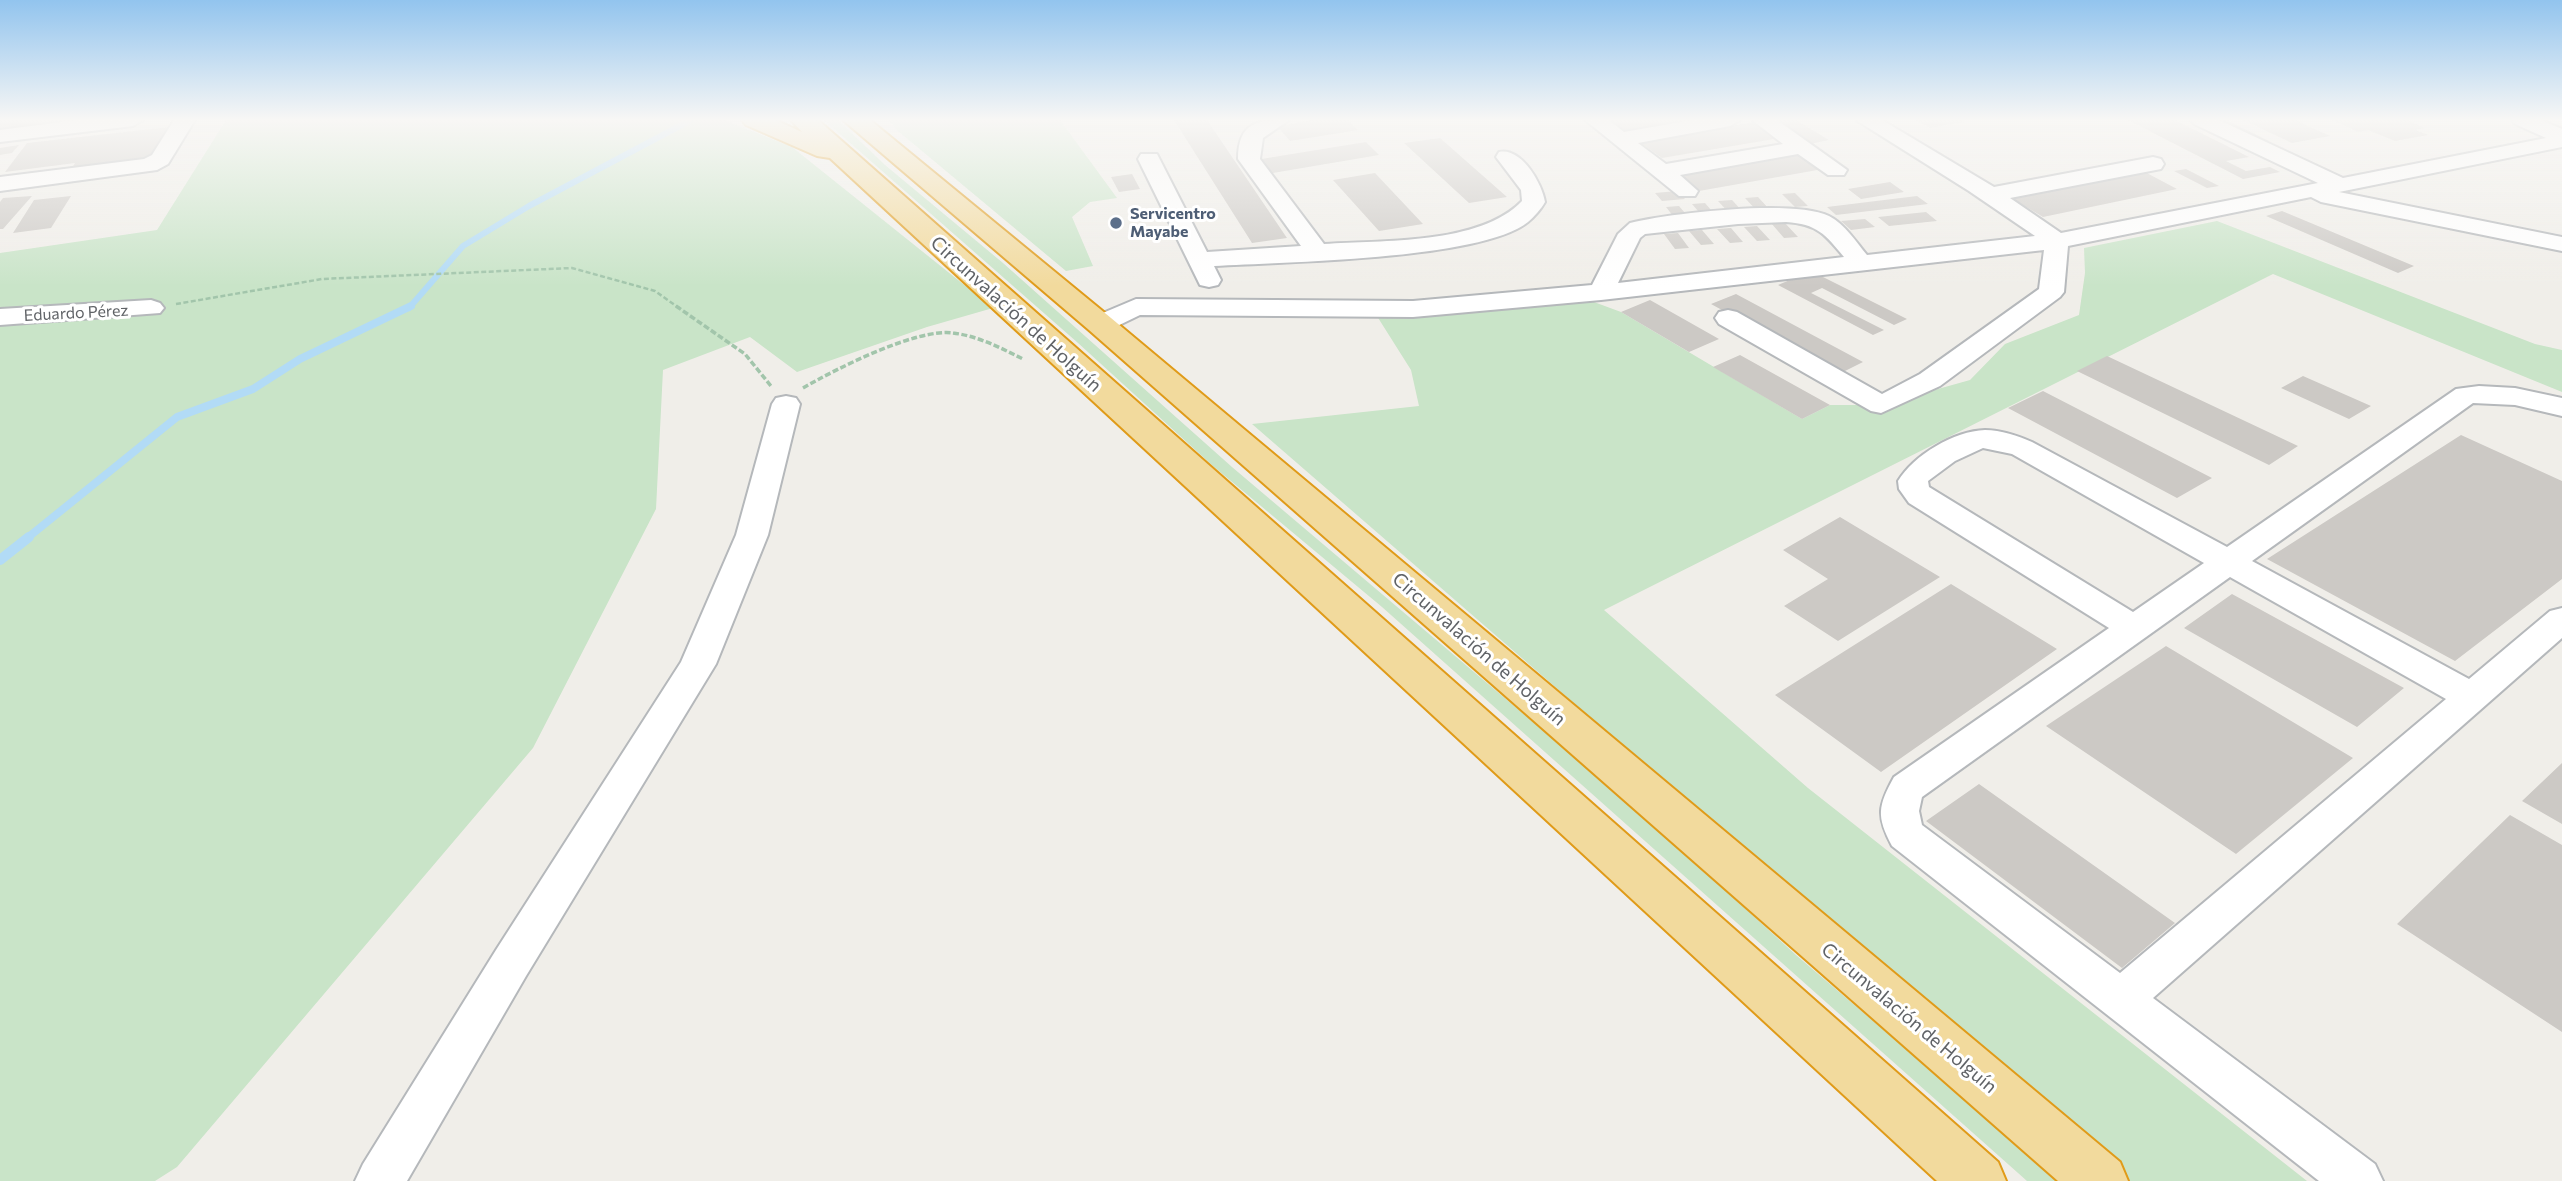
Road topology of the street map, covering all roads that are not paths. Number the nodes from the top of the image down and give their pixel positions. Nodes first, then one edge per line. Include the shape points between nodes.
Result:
1 (70, 175) edge
2 (863, 175) edge
3 (922, 175) edge
4 (1157, 175) edge
5 (1261, 175) edge
6 (1521, 175) edge
7 (1669, 175) edge
8 (1957, 175) edge
9 (2094, 175) edge
10 (2320, 175) edge
11 (2388, 175) edge
12 (0, 184) edge
13 (2341, 185) junction
14 (1687, 191) dead end
15 (2306, 192) junction
16 (1990, 195) junction
17 (2057, 242) junction
18 (2562, 244) edge
19 (1317, 251) junction
20 (1199, 260) junction
21 (1861, 263) junction
22 (1601, 292) junction
23 (1223, 307) junction
24 (151, 309) road end
25 (0, 317) edge
26 (1728, 318) dead end
27 (1100, 324) junction
28 (786, 404) road end
29 (2562, 407) edge
30 (2228, 562) junction
31 (2134, 628) junction
32 (2555, 635) edge
33 (2472, 697) junction
34 (2121, 999) junction
35 (380, 1181) edge
36 (1978, 1181) edge
37 (2100, 1181) edge
38 (2358, 1181) edge

1 - 12 street
2 - 36 highway, Circunvalación de Holguín
3 - 27 highway, Circunvalación de Holguín
4 - 20 street
5 - 19 street
6 - 19 street via 1532,189 1534,202 1519,218 1499,228 1405,247
7 - 14 street
8 - 16 street
9 - 16 street
10 - 13 street
11 - 13 street
13 - 15 street
15 - 17 street
15 - 18 street
16 - 17 street
17 - 21 street
17 - 26 street via 2051,292 1930,380 1881,405
19 - 20 street
20 - 23 street
21 - 22 street
21 - 22 street via 1829,226 1807,216 1781,214 1651,226 1630,234
22 - 23 street via 1413,309
23 - 27 street via 1136,307
24 - 25 street, Eduardo Pérez
27 - 37 highway, Circunvalación de Holguín
28 - 35 street via 751,535 698,664
29 - 30 street via 2496,392 2466,395
30 - 31 street
30 - 31 street via 2022,447 2000,440 1969,441 1913,479 1920,496
30 - 33 street
31 - 34 street via 1908,787 1897,815 1906,835
32 - 33 street
33 - 34 street
34 - 38 street

